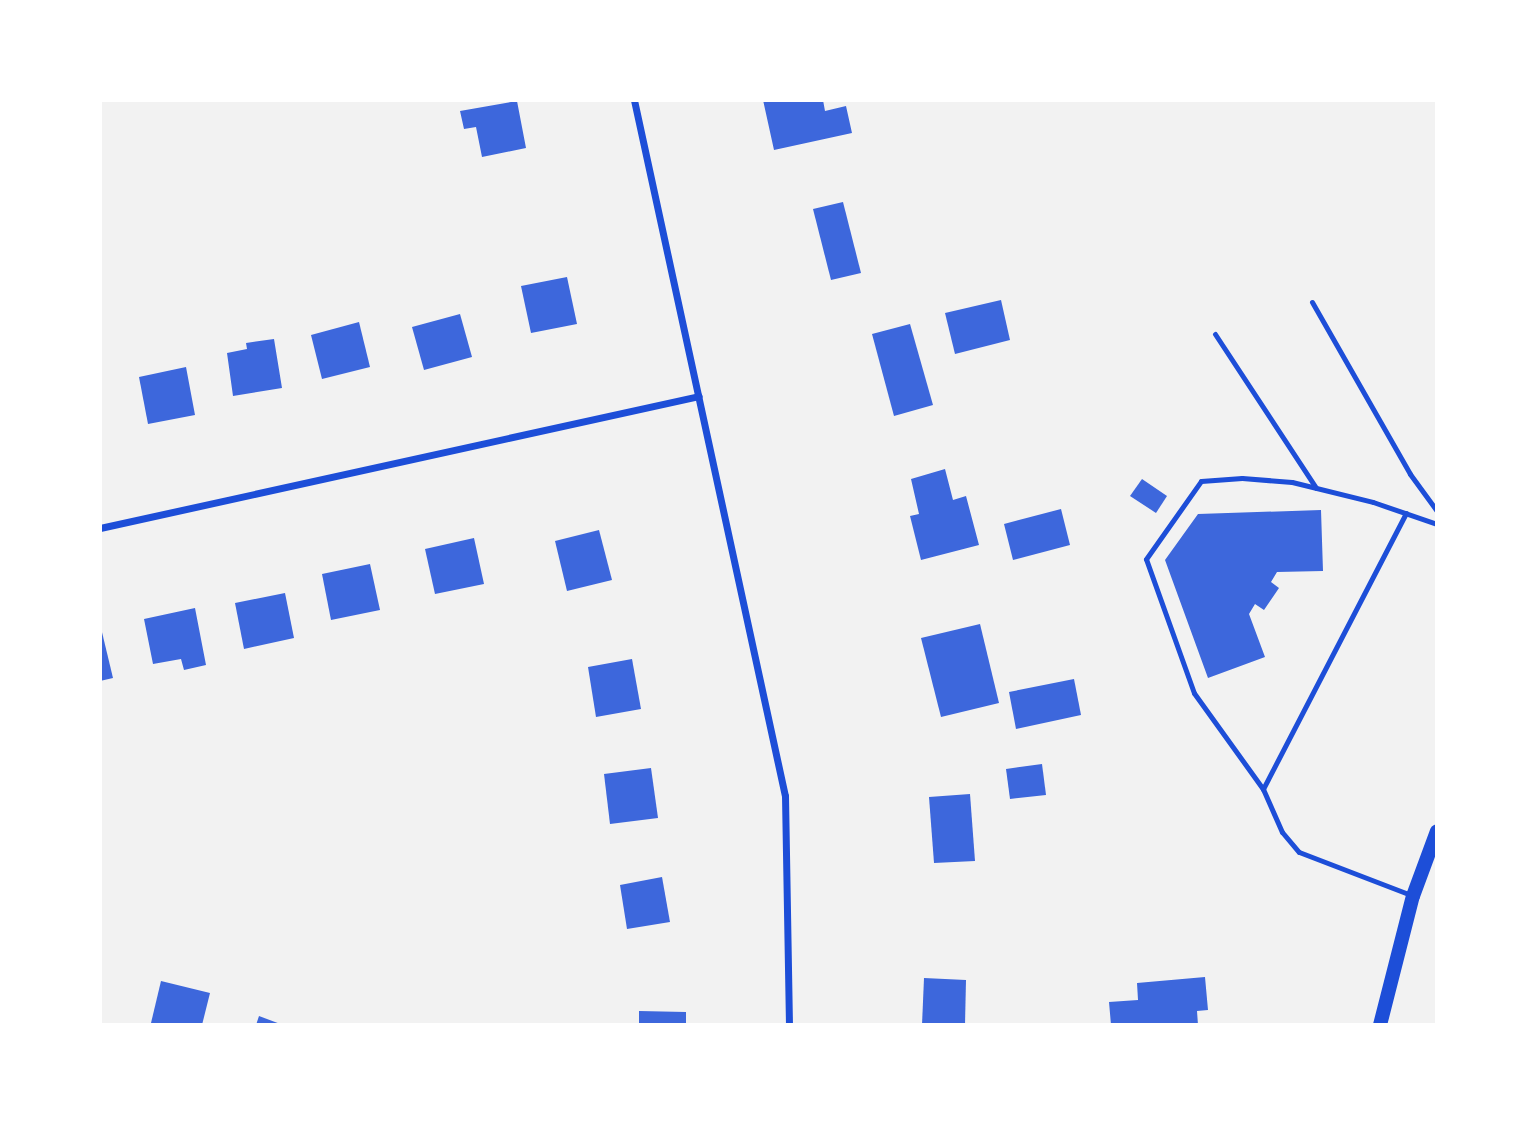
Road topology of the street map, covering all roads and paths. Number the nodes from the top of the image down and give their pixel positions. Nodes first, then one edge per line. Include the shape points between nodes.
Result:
1 (635, 100) edge
2 (1312, 302) dead end
3 (1215, 334) dead end
4 (699, 396) junction
5 (1317, 488) junction
6 (1437, 512) edge
7 (1406, 513) junction
8 (1437, 524) edge
9 (100, 528) edge
10 (1263, 789) junction
11 (1437, 831) edge
12 (1413, 896) junction
13 (789, 1025) edge
14 (1380, 1025) edge

1 - 4 street
2 - 6 lane via 1410,474
3 - 5 lane
4 - 9 street
4 - 13 street via 785,796
5 - 7 lane
5 - 10 lane via 1242,478 1201,481 1146,559 1194,692
7 - 8 lane
7 - 10 lane
10 - 12 lane via 1282,832 1298,852
11 - 12 main road
12 - 14 main road

